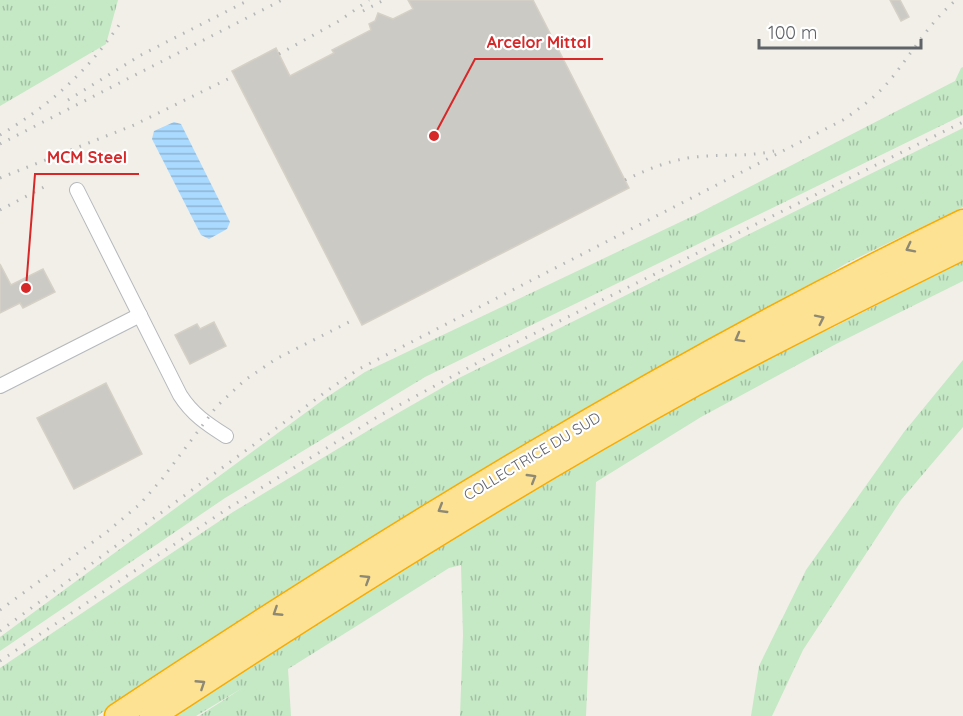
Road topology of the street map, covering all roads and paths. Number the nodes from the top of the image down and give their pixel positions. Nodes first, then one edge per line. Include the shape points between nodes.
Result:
1 (76, 190) dead end
2 (963, 222) edge
3 (963, 248) edge
4 (140, 315) junction
5 (0, 386) edge
6 (226, 436) dead end
7 (117, 716) edge
8 (152, 716) edge

1 - 4 street
2 -> 7 highway, COLLECTRICE DU SUD via 790,310 541,449 360,559
8 -> 3 highway, COLLECTRICE DU SUD via 549,467 767,345
4 - 5 street
4 - 6 street via 189,410

